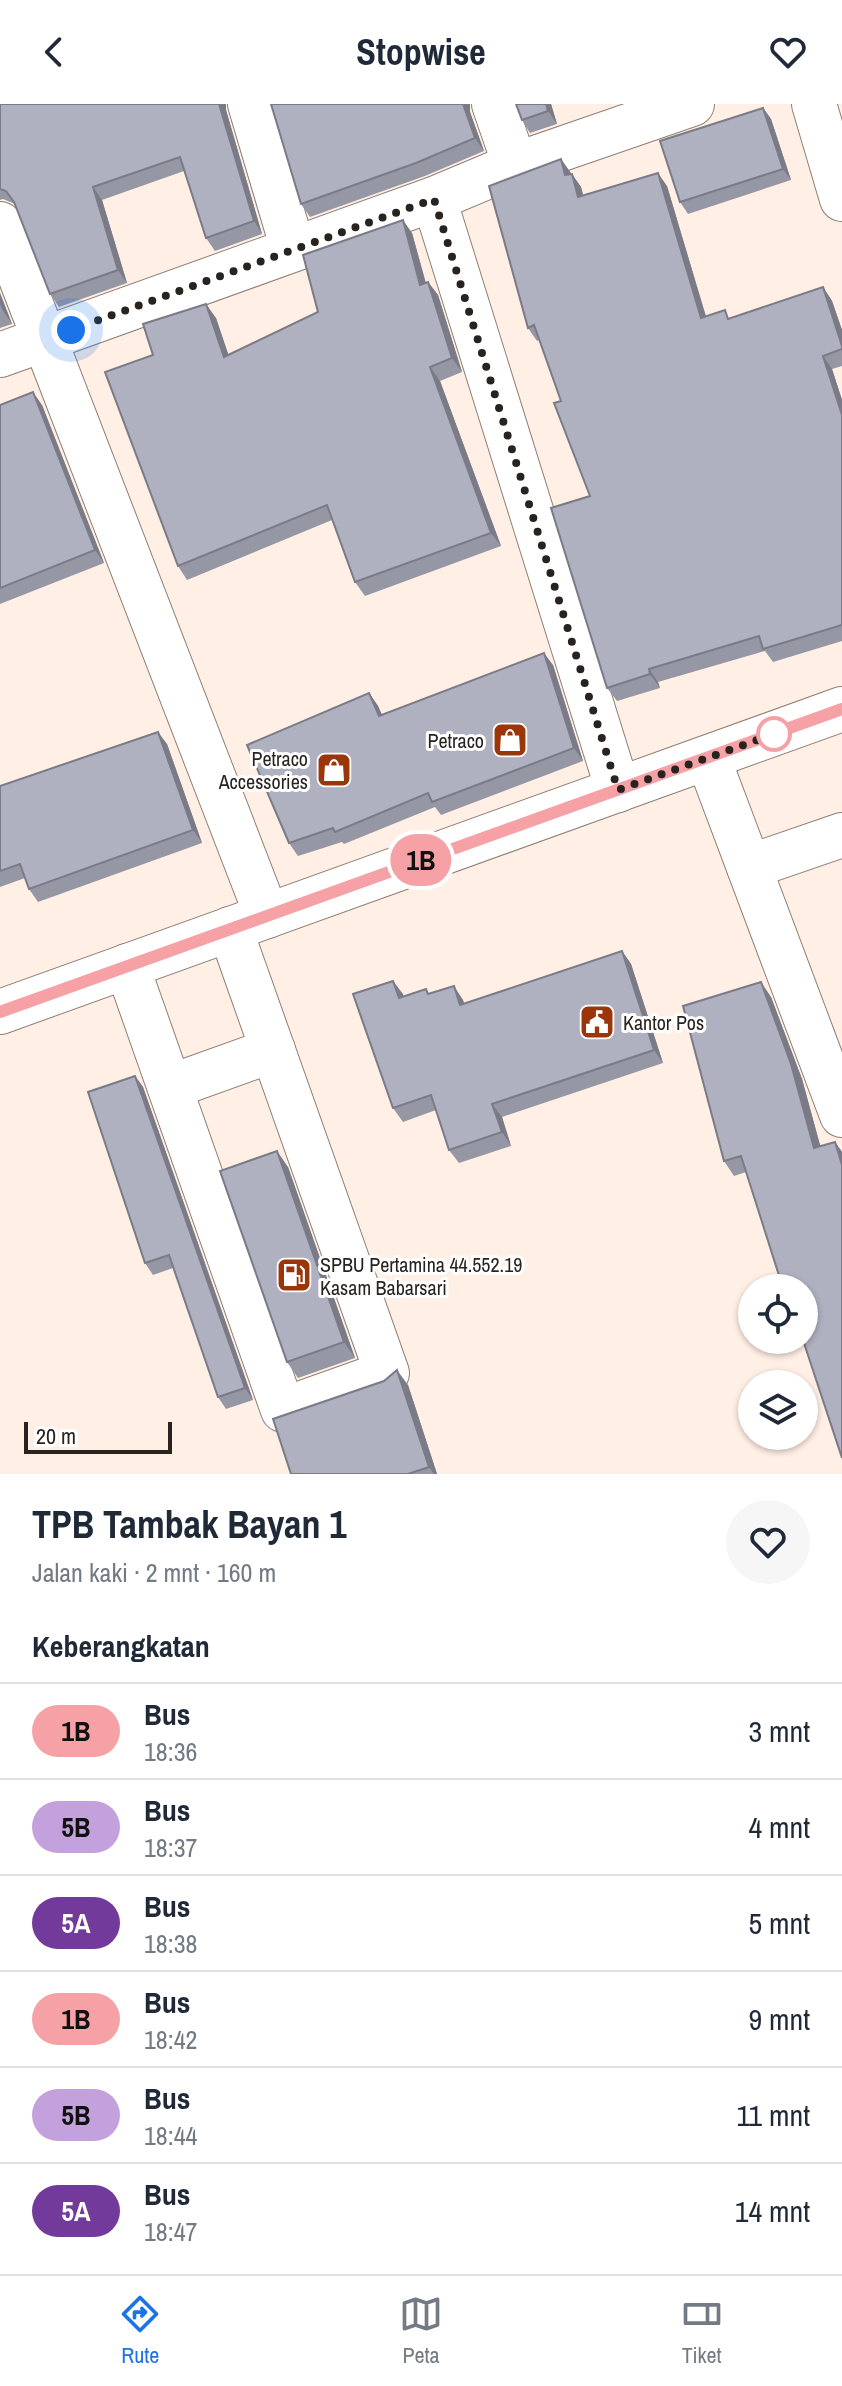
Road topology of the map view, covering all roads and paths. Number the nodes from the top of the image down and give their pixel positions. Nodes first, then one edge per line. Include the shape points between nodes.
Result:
1 (250, 104) edge
2 (494, 104) edge
3 (692, 104) edge
4 (814, 104) edge
5 (515, 165) junction
6 (434, 199) junction
7 (842, 199) edge
8 (0, 224) edge
9 (293, 249) junction
10 (43, 340) junction
11 (0, 355) edge
12 (842, 709) edge
13 (708, 758) junction
14 (618, 790) junction
15 (842, 835) edge
16 (749, 867) junction
17 (249, 922) junction
18 (127, 966) junction
19 (0, 1012) edge
20 (273, 1050) junction
21 (170, 1087) junction
22 (842, 1115) edge

1 - 9 street
2 - 5 street
3 - 5 street
4 - 7 street
5 - 6 street
6 - 9 street
6 - 14 street
8 - 10 street
9 - 10 street
10 - 11 street
10 - 17 street
12 - 13 street
13 - 14 street
13 - 16 street
14 - 17 street
15 - 16 street
16 - 22 street
17 - 18 street
17 - 20 street
18 - 19 street
18 - 21 street
20 - 21 street
20 - 21 street via 387,1373 283,1410

